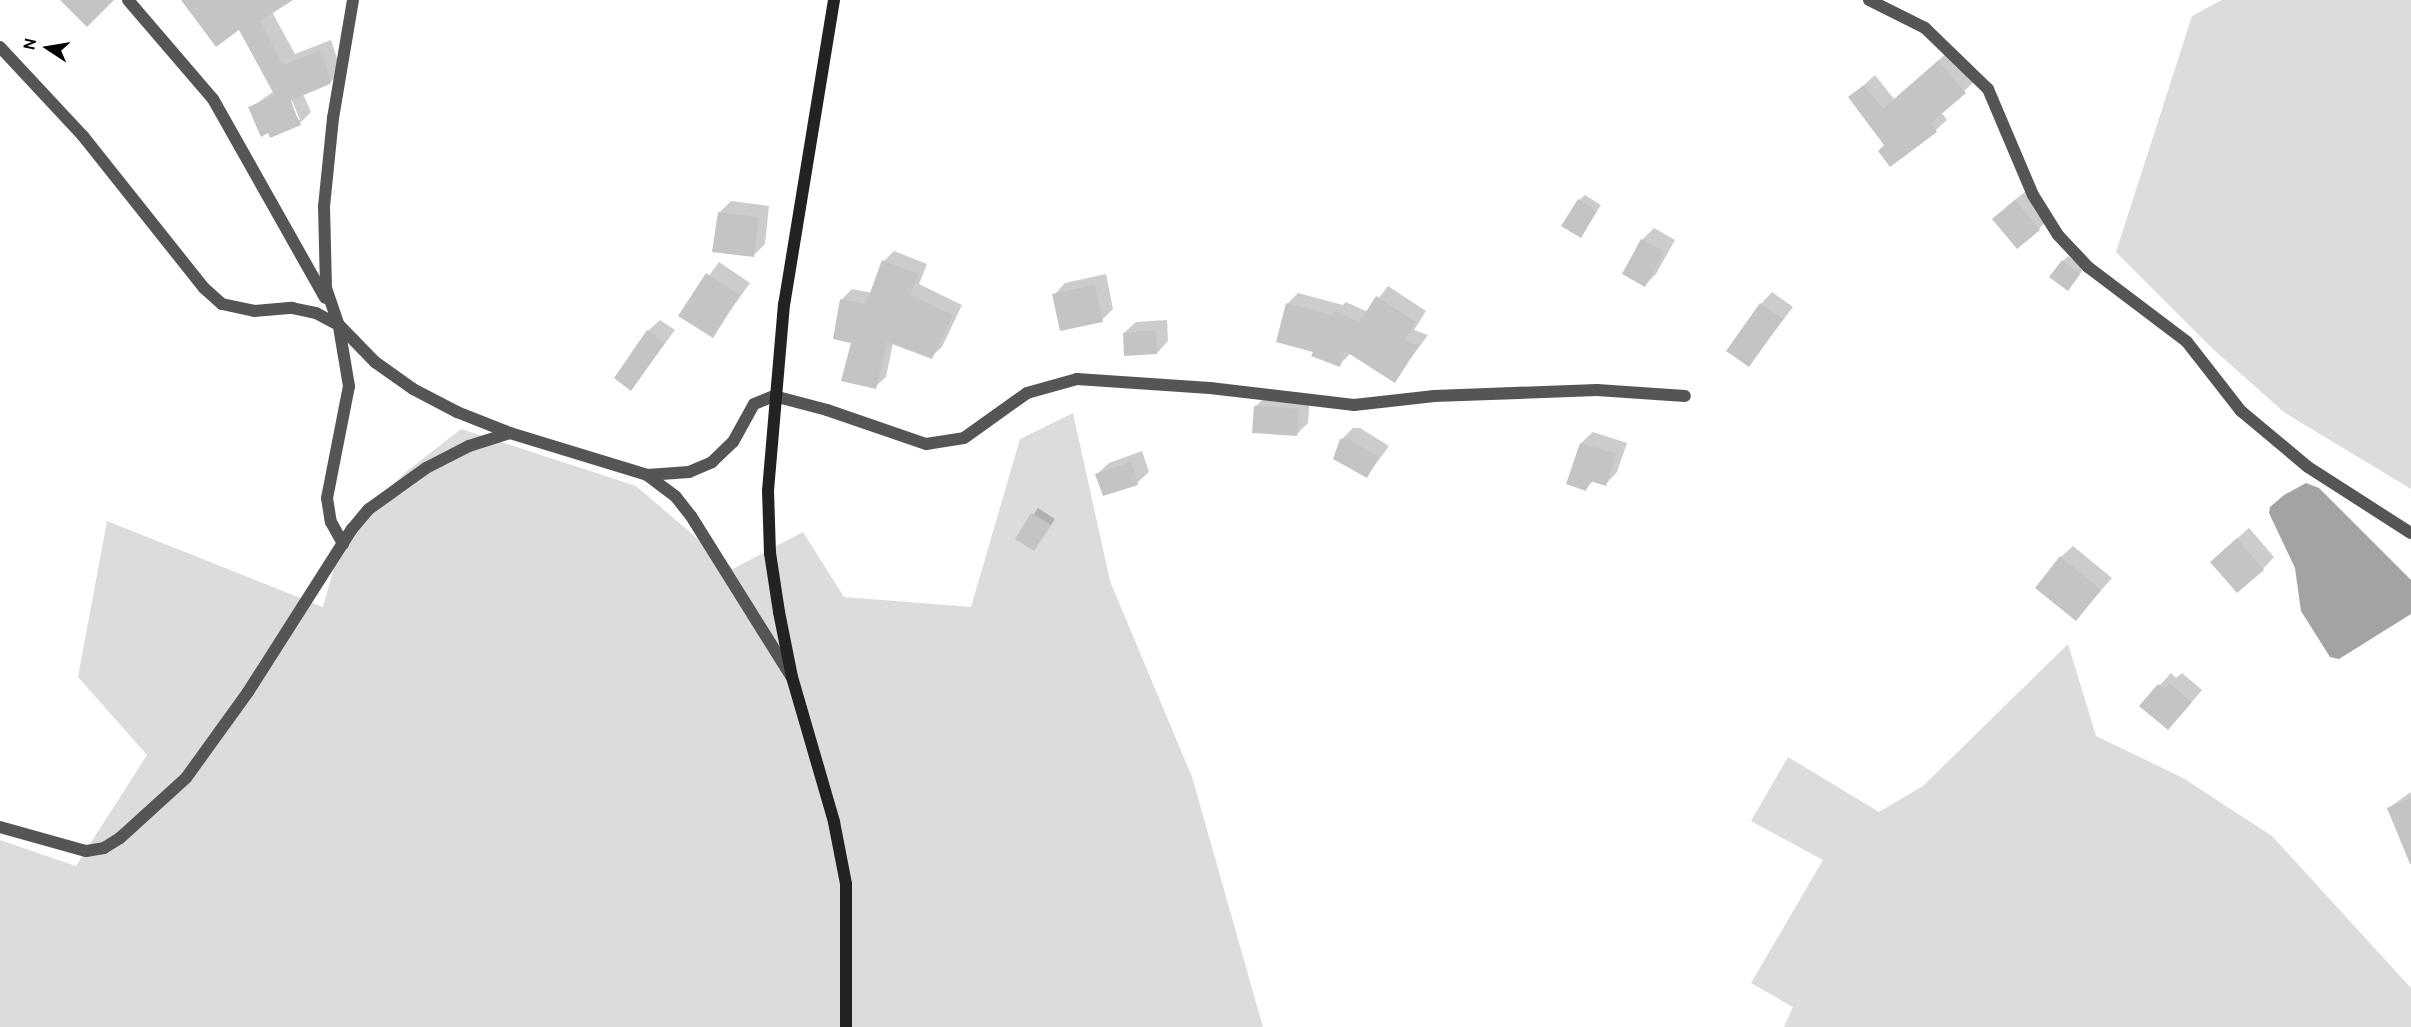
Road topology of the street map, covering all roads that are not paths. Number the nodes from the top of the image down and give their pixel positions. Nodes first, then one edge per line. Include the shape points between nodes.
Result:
1 (128, 0) edge
2 (353, 0) edge
3 (834, 0) edge
4 (1869, 0) edge
5 (0, 47) edge
6 (339, 326) junction
7 (774, 396) junction
8 (1685, 396) dead end
9 (510, 433) junction
10 (647, 475) junction
11 (2411, 533) edge
12 (343, 544) junction
13 (792, 677) junction
14 (0, 827) edge
15 (846, 1027) edge

1 - 6 street via 213,99
2 - 6 street via 333,117 324,206 326,288
3 - 7 street via 799,194
4 - 11 street via 1924,27 1988,89 2033,195 2058,235 2088,267 2187,342 2241,411 2308,467
5 - 6 street via 83,136 204,288 222,304 254,311 292,308
6 - 9 street via 375,362 413,389
6 - 12 street via 349,386 327,498 331,522
7 - 8 street via 926,444 964,438 1027,393 1077,379 1222,389 1354,405 1434,396 1597,390
7 - 10 street via 754,404 733,442 711,462 689,472
7 - 13 street via 768,489 770,553
9 - 10 street
9 - 12 street via 470,446 393,488 369,509
10 - 13 street via 676,497 691,516
12 - 14 street via 248,692 186,778 120,838 104,848 86,851
13 - 15 street via 834,822 846,884

